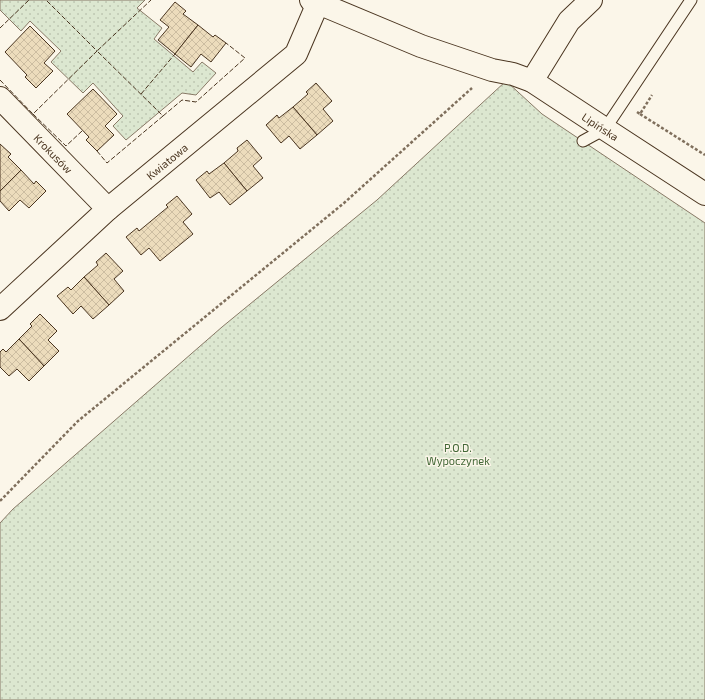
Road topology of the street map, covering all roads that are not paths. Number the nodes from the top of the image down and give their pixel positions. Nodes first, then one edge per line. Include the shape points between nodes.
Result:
1 (591, 0) edge
2 (691, 0) edge
3 (314, 1) edge
4 (532, 81) junction
5 (0, 98) edge
6 (605, 130) junction
7 (583, 141) dead end
8 (705, 194) edge
9 (108, 209) junction
10 (0, 309) edge

1 - 4 street via 569,21
2 - 6 lane
3 - 4 street, Lipińska via 421,46
3 - 9 street, Kwiatowa via 296,54
4 - 6 street, Lipińska
5 - 9 street, Krokusów
6 - 7 lane
6 - 8 street, Lipińska
9 - 10 street, Kwiatowa

